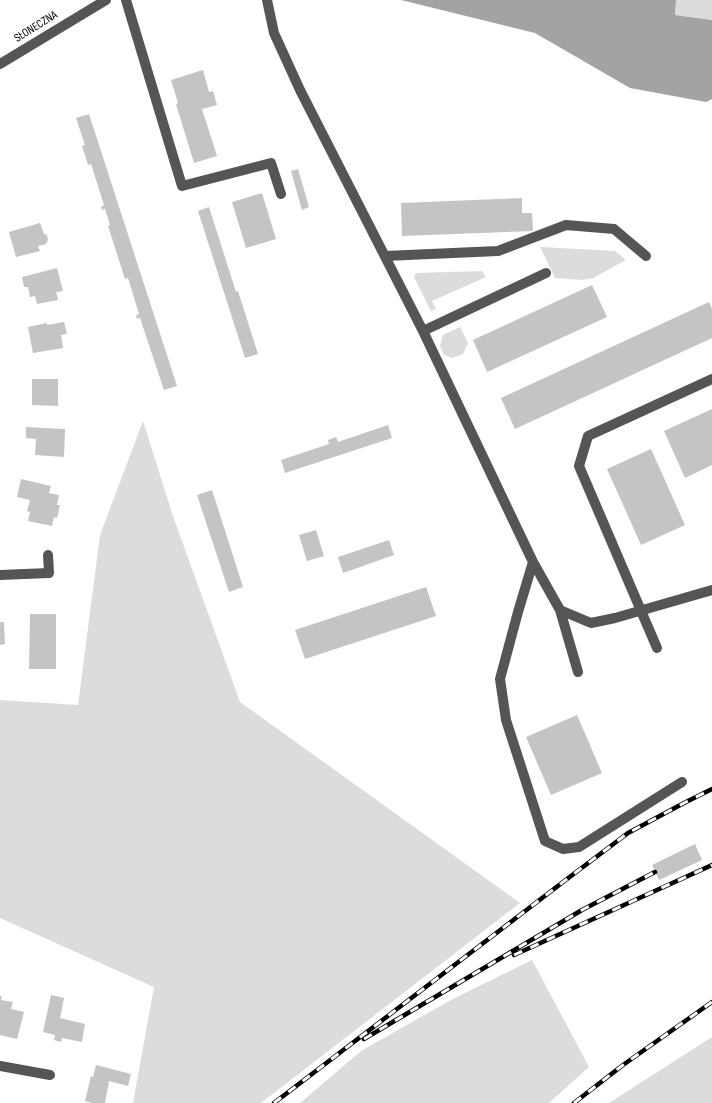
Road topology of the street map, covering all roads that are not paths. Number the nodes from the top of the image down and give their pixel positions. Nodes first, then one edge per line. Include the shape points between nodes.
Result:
1 (106, 0) edge
2 (126, 0) edge
3 (267, 0) edge
4 (0, 64) edge
5 (281, 194) dead end
6 (385, 256) junction
7 (646, 256) dead end
8 (546, 273) dead end
9 (423, 331) junction
10 (712, 379) edge
11 (48, 555) dead end
12 (533, 562) junction
13 (0, 575) edge
14 (712, 590) edge
15 (560, 610) junction
16 (642, 610) junction
17 (657, 648) dead end
18 (578, 672) dead end
19 (682, 782) dead end
20 (0, 1066) edge
21 (50, 1075) dead end

1 - 4 street, SŁONECZNA
2 - 5 street via 182,186 271,164
3 - 6 street via 274,33 300,90
6 - 7 street via 498,251 566,225 614,228
6 - 9 street
8 - 9 street
9 - 12 street
10 - 16 street via 588,436 579,466
11 - 13 street via 49,573
12 - 15 street
12 - 19 street via 500,679 506,720 545,841 563,849 579,847
14 - 16 street
15 - 16 street via 591,623
15 - 18 street
16 - 17 street
20 - 21 street

